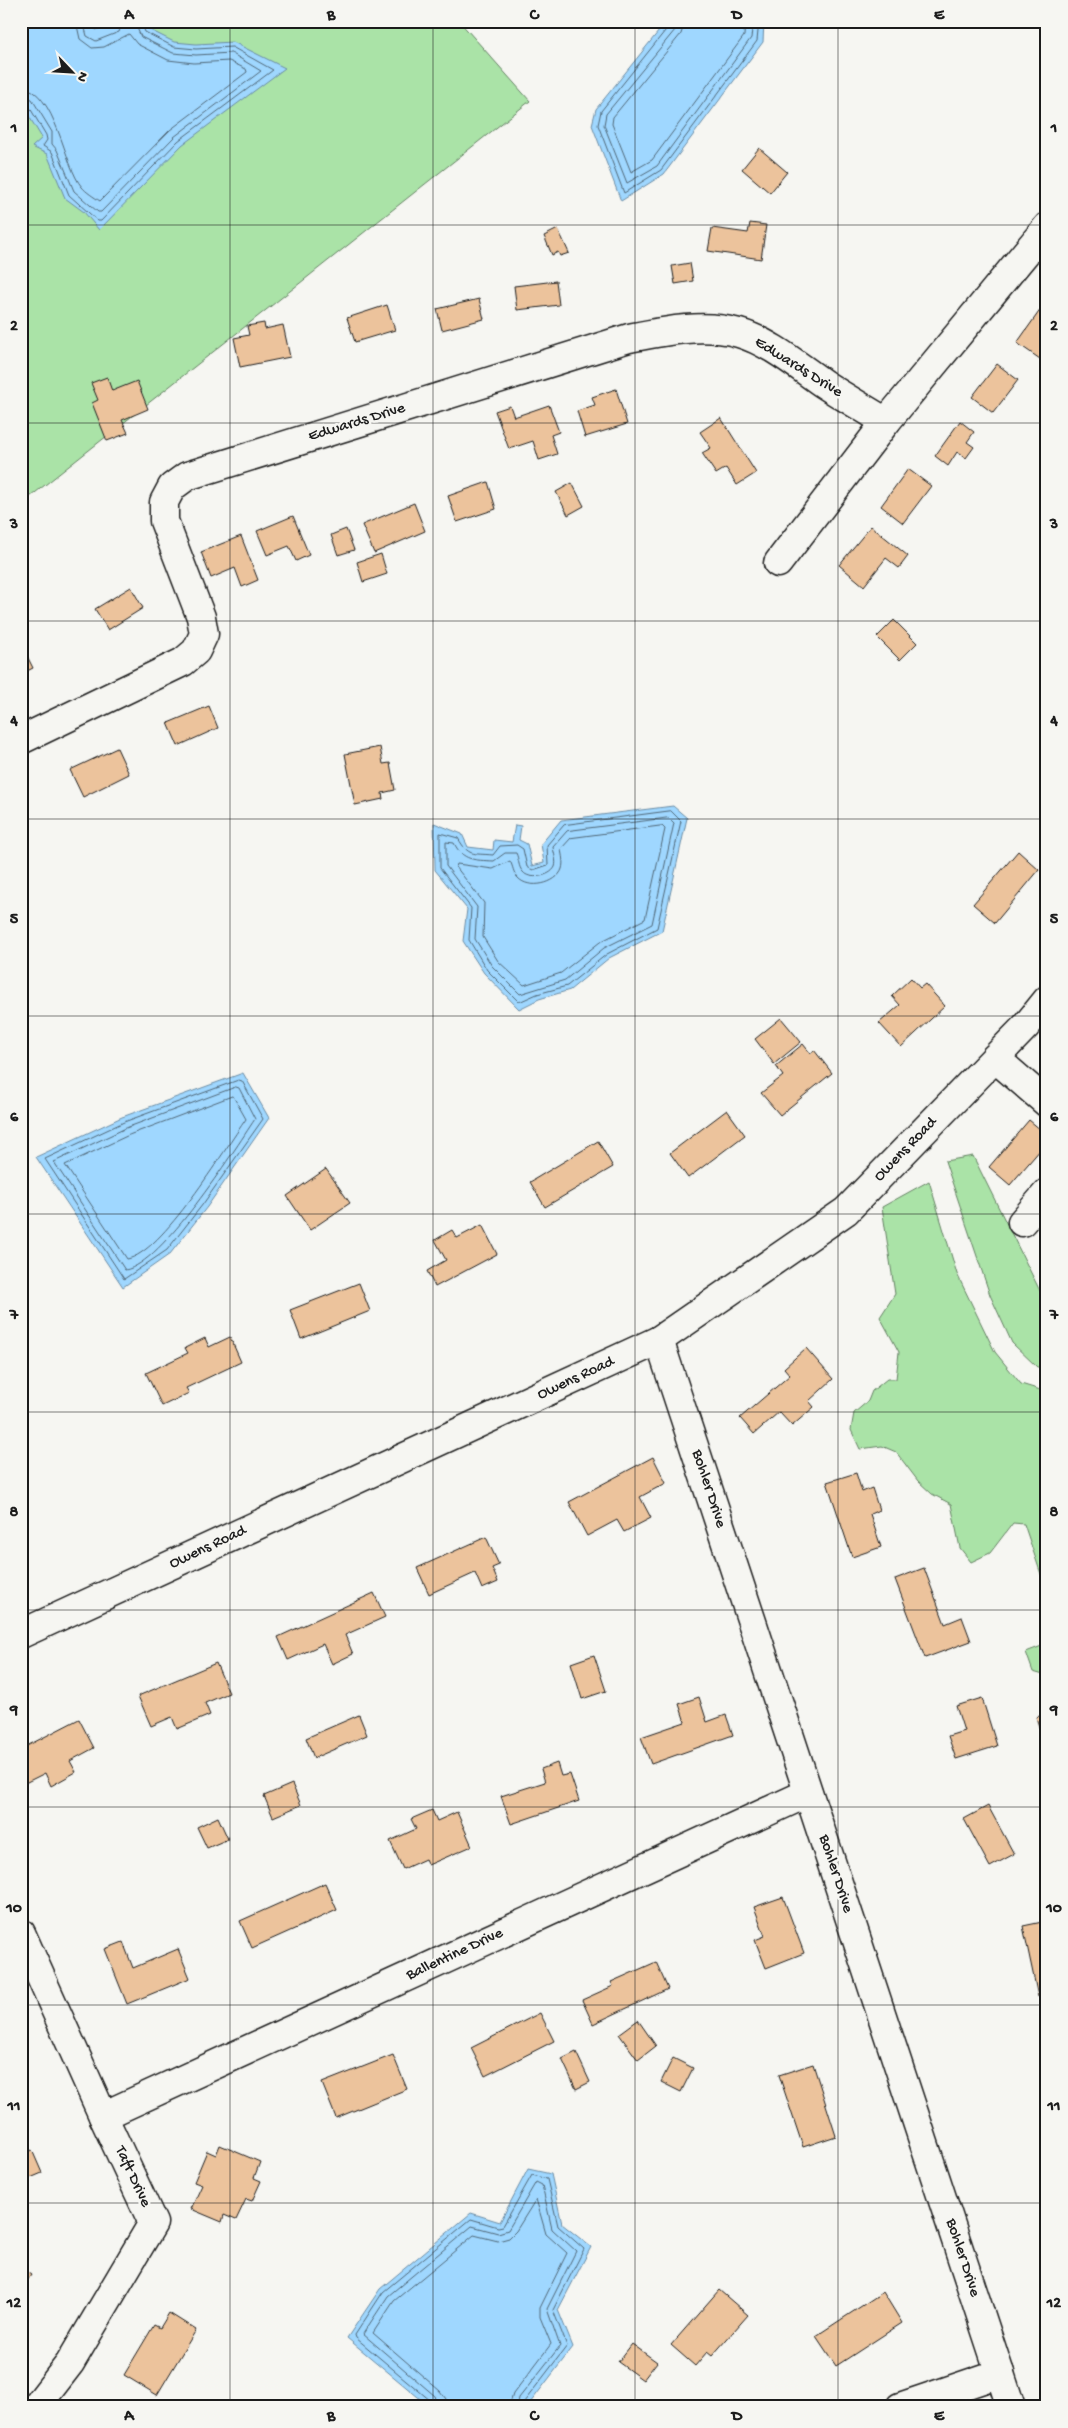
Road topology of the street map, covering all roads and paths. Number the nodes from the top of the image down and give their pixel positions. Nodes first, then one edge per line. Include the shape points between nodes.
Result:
1 (1047, 227) edge
2 (886, 422) junction
3 (778, 563) dead end
4 (21, 740) edge
5 (1047, 1000) edge
6 (995, 1058) junction
7 (1047, 1103) edge
8 (1047, 1193) edge
9 (1022, 1222) dead end
10 (659, 1340) junction
11 (21, 1634) edge
12 (808, 1793) junction
13 (21, 1933) edge
14 (103, 2116) junction
15 (1000, 2373) junction
16 (36, 2407) edge
17 (900, 2407) edge
18 (1011, 2407) edge

1 - 2 street
2 - 3 street
2 - 4 street, Edwards Drive via 769,346 739,333 707,328 666,331 620,341 187,476 172,486 164,502 164,521 201,617 204,634 196,651 183,662
5 - 6 street, Owens Road
6 - 7 street
6 - 10 street, Owens Road via 846,1211
8 - 9 street
10 - 11 street, Owens Road
10 - 12 street, Bohler Drive
12 - 14 street, Ballentine Drive
12 - 15 street, Bohler Drive
13 - 14 street, Taft Drive
14 - 16 street, Taft Drive via 153,2223 70,2363
15 - 17 street
15 - 18 street, Bohler Drive

